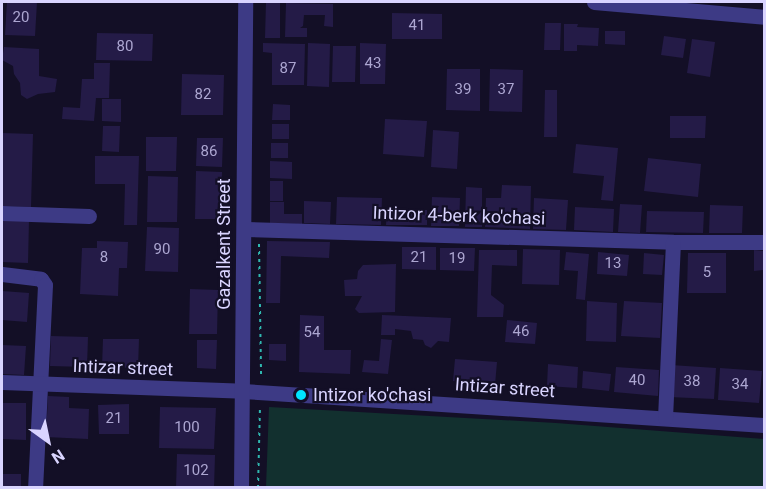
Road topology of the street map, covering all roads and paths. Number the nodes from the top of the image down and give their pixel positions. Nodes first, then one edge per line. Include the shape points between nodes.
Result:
1 (245, 2) edge
2 (594, 2) edge
3 (765, 18) edge
4 (2, 213) edge
5 (89, 216) dead end
6 (244, 230) junction
7 (672, 242) junction
8 (765, 242) edge
9 (2, 274) edge
10 (2, 382) edge
11 (39, 384) junction
12 (243, 392) junction
13 (665, 418) junction
14 (765, 425) edge
15 (35, 488) edge
16 (241, 488) edge

1 - 6 street, Gazalkent Street
2 - 3 street
4 - 5 street
6 - 7 street, Intizor 4-berk ko'chasi
6 - 12 street, Gazalkent Street
7 - 8 street, Intizor 4-berk ko'chasi
7 - 13 street
9 - 11 street via 41,279 45,285
10 - 11 street, Intizar street
11 - 12 street, Intizar street
11 - 15 street
12 - 13 street, Intizаr street
12 - 16 street, Gazalkent Street
13 - 14 street, Intizаr street

